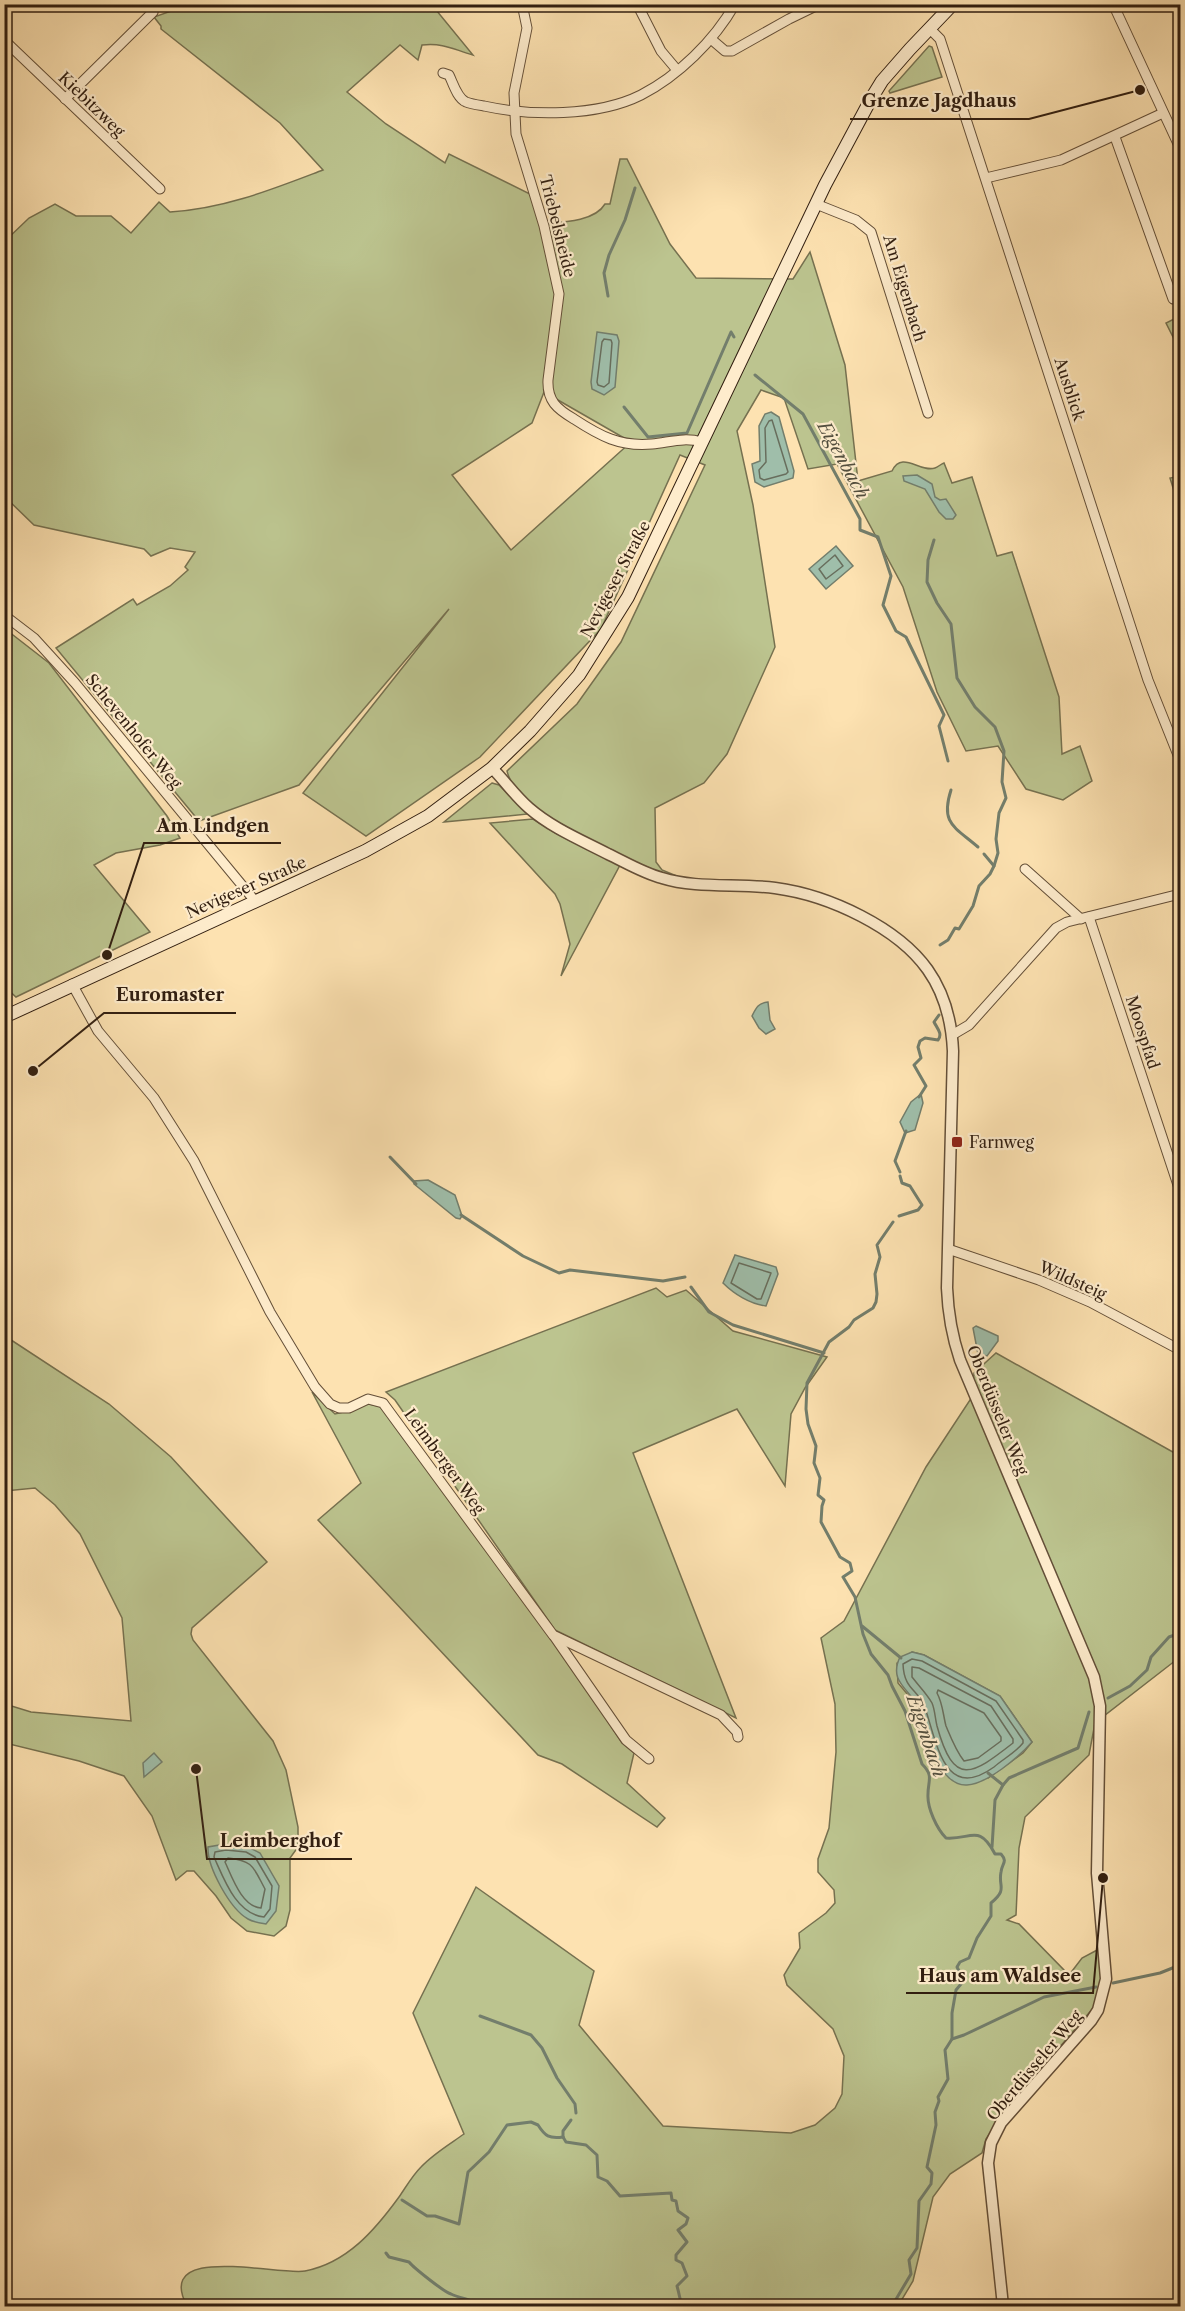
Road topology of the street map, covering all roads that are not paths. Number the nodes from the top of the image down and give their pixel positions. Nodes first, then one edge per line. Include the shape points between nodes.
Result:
1 (148, 4) edge
2 (522, 4) edge
3 (637, 4) edge
4 (735, 4) edge
5 (820, 4) edge
6 (953, 4) edge
7 (1113, 4) edge
8 (930, 29) junction
9 (711, 39) junction
10 (4, 40) edge
11 (676, 70) junction
12 (443, 74) dead end
13 (65, 99) junction
14 (514, 110) junction
15 (1163, 113) junction
16 (1115, 137) junction
17 (1180, 148) edge
18 (986, 178) junction
19 (160, 189) dead end
20 (816, 204) junction
21 (1173, 299) dead end
22 (928, 413) dead end
23 (702, 442) junction
24 (4, 615) edge
25 (1180, 760) edge
26 (492, 768) junction
27 (1025, 869) dead end
28 (1180, 894) edge
29 (255, 901) junction
30 (1085, 918) junction
31 (72, 984) junction
32 (4, 1017) edge
33 (952, 1035) junction
34 (1180, 1191) edge
35 (948, 1249) junction
36 (1180, 1350) edge
37 (553, 1635) junction
38 (738, 1737) dead end
39 (649, 1760) dead end
40 (1003, 2307) edge

1 - 13 street via 153,12
2 - 14 street, Triebelsheide via 527,28
3 - 11 street via 661,51
4 - 9 street
5 - 9 street via 732,51 725,51
6 - 8 main road, Nevigeser Straße
7 - 15 street
8 - 18 street, Ausblick via 940,39
8 - 20 main road, Nevigeser Straße via 879,86
9 - 11 street
10 - 13 street, Kiebitzweg
11 - 14 street via 652,88 623,102 574,111
12 - 14 street via 450,75 460,98 466,102
13 - 19 street, Kiebitzweg
14 - 23 street, Triebelsheide via 516,134 544,226 559,294 548,380 552,403 613,441 647,444 683,438
15 - 16 street
15 - 17 street
16 - 18 street via 1061,160
16 - 21 street
18 - 25 street, Ausblick via 1148,680
20 - 22 street, Am Eigenbach via 856,220 871,232
20 - 23 main road, Nevigeser Straße
23 - 26 main road, Nevigeser Straße via 628,597 604,638 556,704
24 - 29 street, Schevenhofer Weg via 55,660
26 - 29 main road, Nevigeser Straße via 428,816 365,851
26 - 33 street, Oberdüsseler Weg via 521,801 549,824 656,876 810,895 882,927 899,938 930,971
27 - 30 street
28 - 30 street
29 - 31 main road, Nevigeser Straße
30 - 33 street via 1067,922 1047,936 969,1025
30 - 34 street, Moospfad
31 - 32 main road, Nevigeser Straße
31 - 37 street, Leimberger Weg via 98,1031 154,1098 194,1161 270,1312 315,1387 339,1408 368,1399 383,1403
33 - 35 street, Oberdüsseler Weg
35 - 36 street, Wildsteig via 1090,1302
35 - 40 street, Oberdüsseler Weg via 948,1313 960,1360 1094,1677 1100,1706 1097,1873 1106,1979 1091,2021 1001,2124 991,2143 988,2163
37 - 38 street, Leimberger Weg via 721,1715
37 - 39 street via 626,1740

